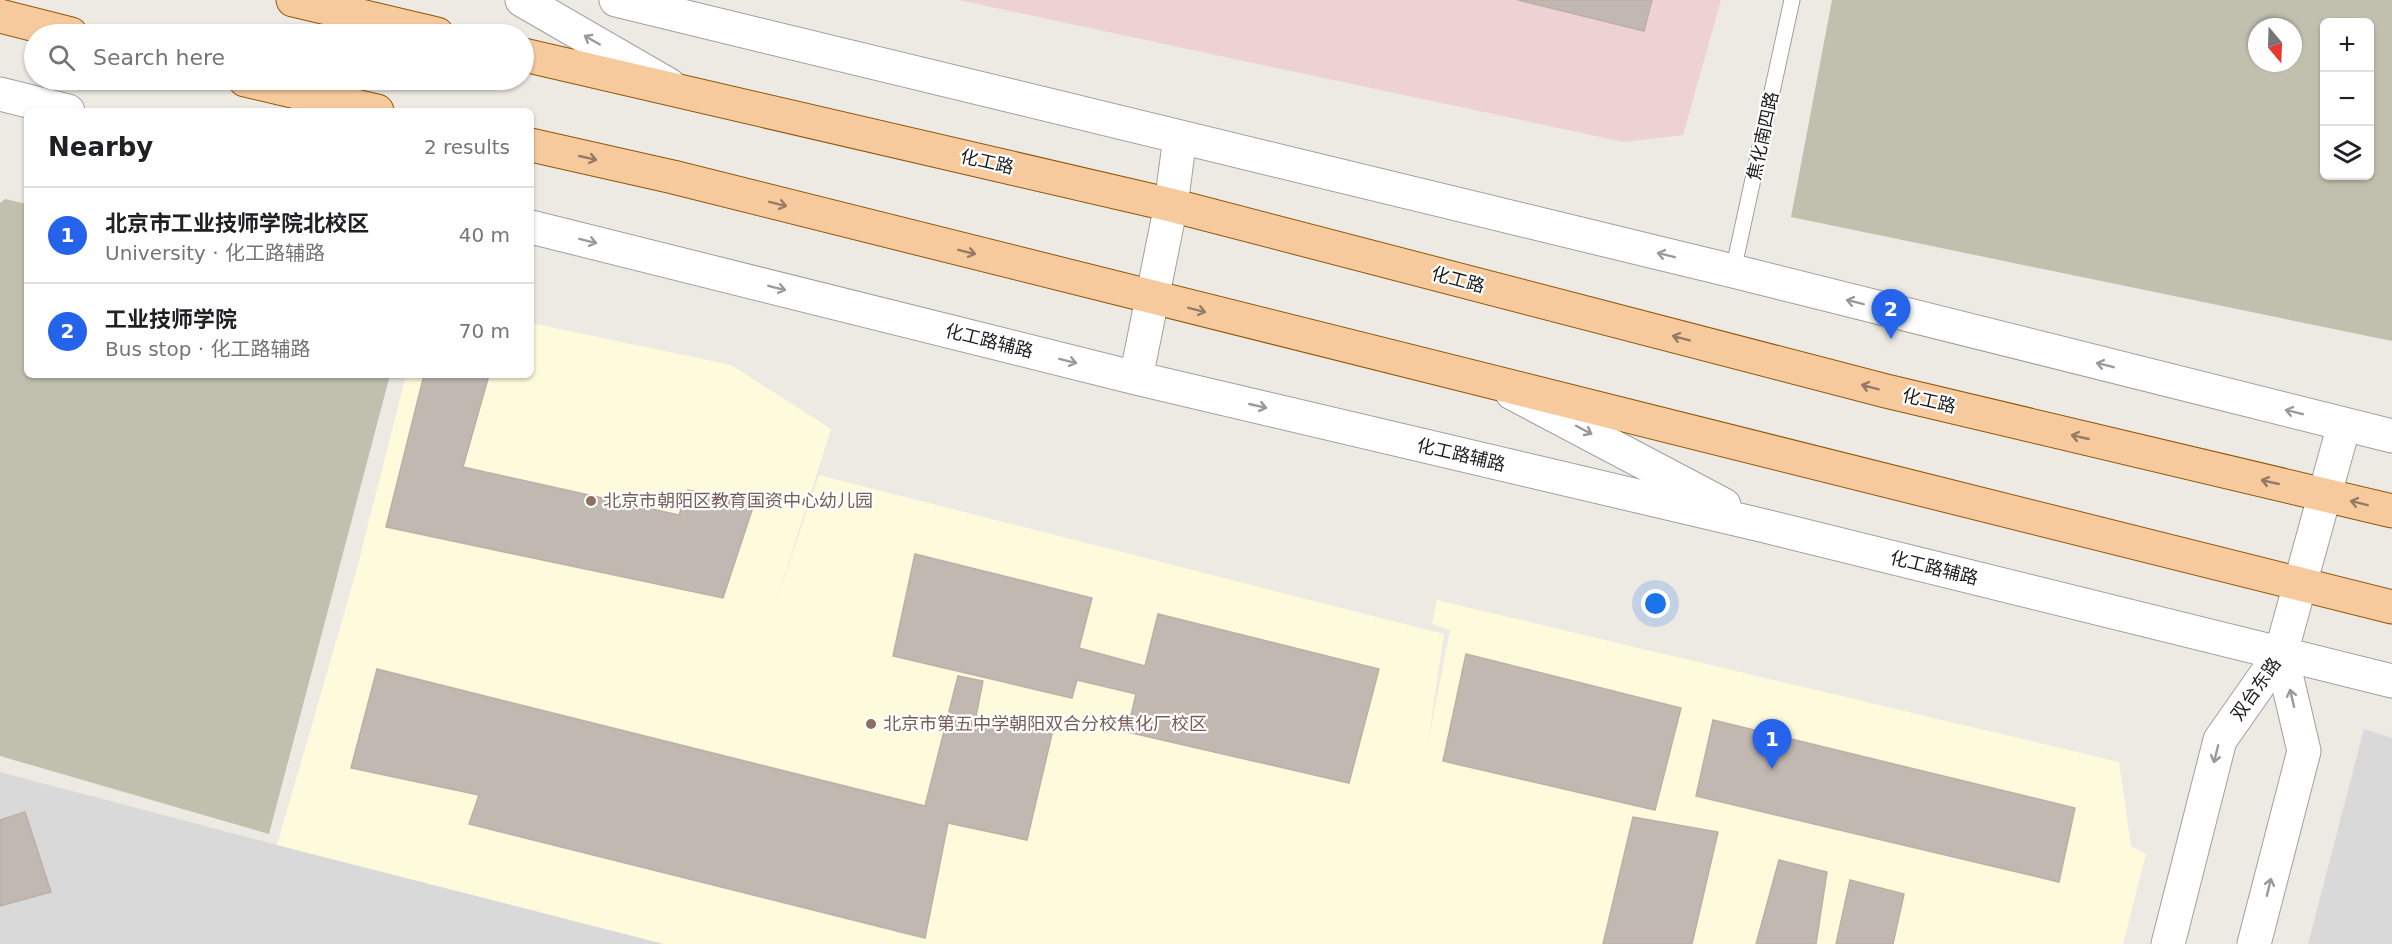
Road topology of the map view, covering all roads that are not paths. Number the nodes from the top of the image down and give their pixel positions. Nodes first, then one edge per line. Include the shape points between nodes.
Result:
1 (293, 0) edge
2 (522, 0) edge
3 (616, 0) edge
4 (1792, 0) edge
5 (0, 16) edge
6 (31, 24) edge
7 (395, 24) edge
8 (534, 57) edge
9 (288, 90) edge
10 (678, 91) junction
11 (0, 94) edge
12 (56, 108) edge
13 (364, 108) edge
14 (1180, 137) junction
15 (534, 146) edge
16 (1171, 205) junction
17 (534, 228) edge
18 (1733, 271) junction
19 (1154, 299) junction
20 (1136, 378) junction
21 (1495, 383) junction
22 (2344, 425) junction
23 (2392, 436) edge
24 (2326, 495) junction
25 (2392, 511) edge
26 (1765, 526) junction
27 (2301, 583) junction
28 (2392, 606) edge
29 (2281, 652) junction
30 (2392, 681) edge
31 (2168, 944) edge
32 (2254, 944) edge

1 - 7 main road
10 -> 2 street
3 - 14 street
4 - 18 lane, 焦化南四路
5 - 6 main road
8 - 10 main road, 化工路
9 - 13 main road
10 - 16 main road, 化工路
11 - 12 street
14 - 16 street
18 -> 14 street
15 -> 19 main road
16 - 19 street
24 -> 16 main road, 化工路 via 1886,391
17 -> 20 street, 化工路辅路
22 -> 18 street
19 - 20 street
19 -> 21 main road
20 -> 26 street, 化工路辅路
21 -> 26 street
21 - 27 main road
22 - 23 street
22 - 24 street
25 -> 24 main road, 化工路
24 - 27 street
26 - 29 street, 化工路辅路
27 - 28 main road
27 - 29 street
29 - 30 street, 化工路辅路
29 -> 31 street, 双台东路 via 2220,740
32 -> 29 street, 双台东路 via 2304,751

